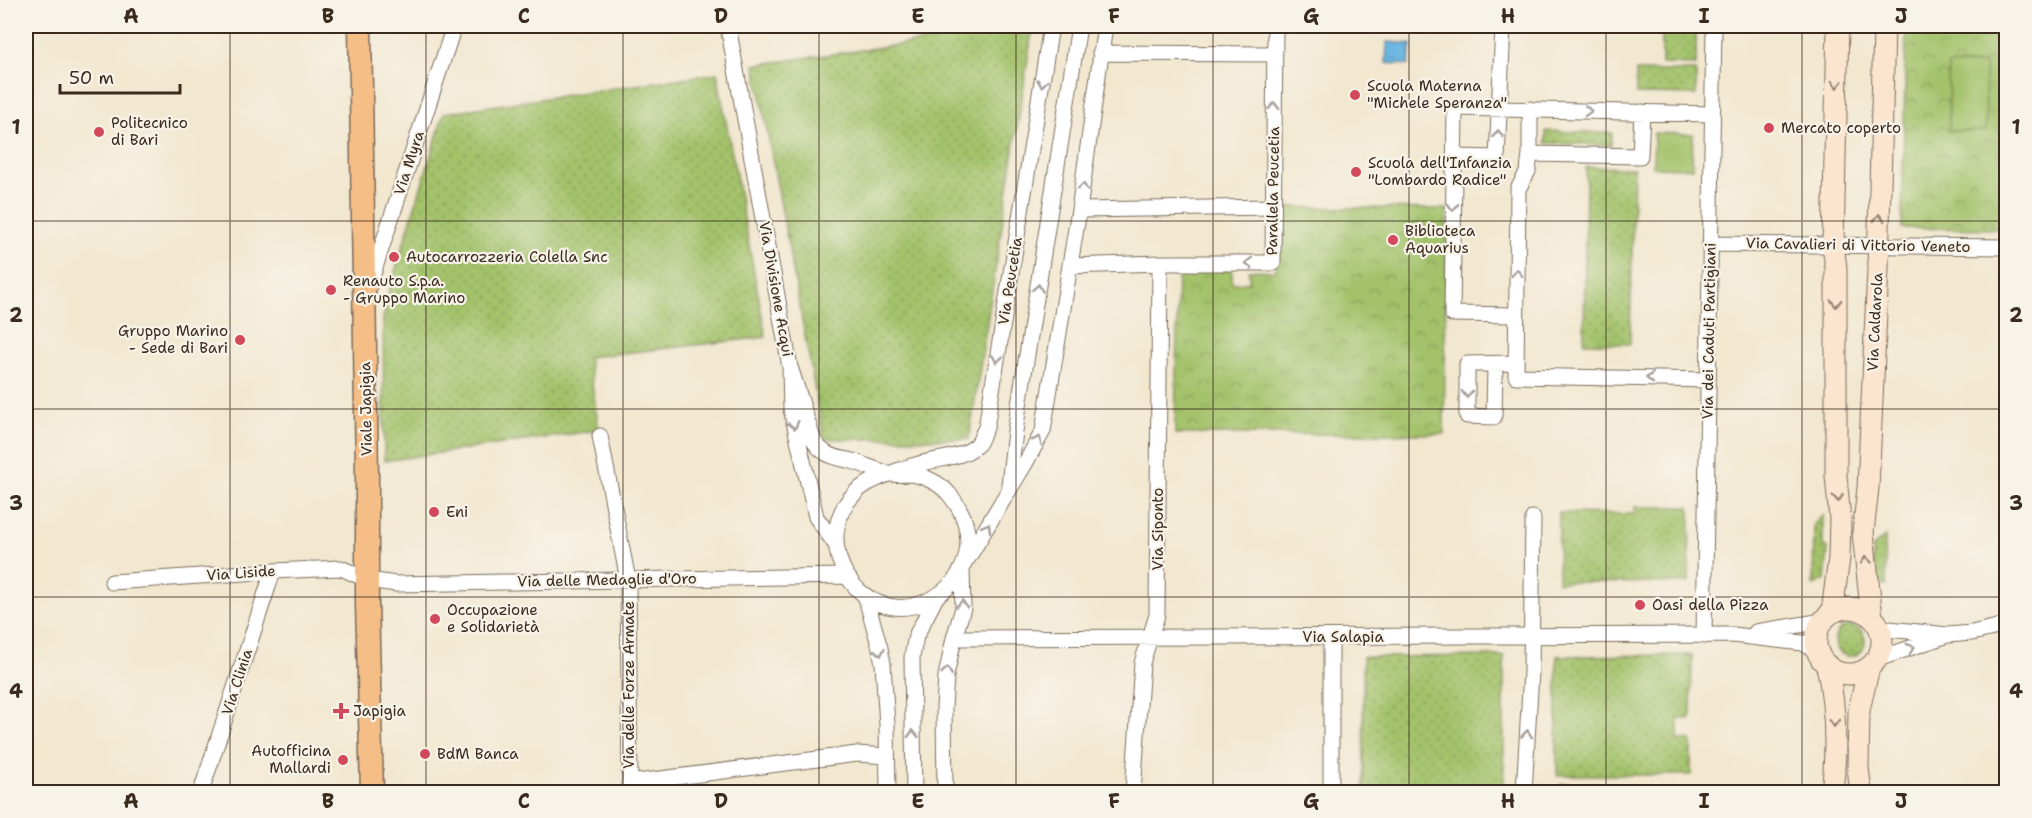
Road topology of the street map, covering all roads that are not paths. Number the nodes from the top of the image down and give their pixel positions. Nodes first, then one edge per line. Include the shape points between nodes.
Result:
1 (360, 26) edge
2 (454, 26) edge
3 (728, 26) edge
4 (1051, 26) edge
5 (1079, 26) edge
6 (1105, 26) edge
7 (1275, 26) edge
8 (1503, 26) edge
9 (1714, 26) edge
10 (1838, 26) edge
11 (1884, 26) edge
12 (1100, 53) junction
13 (1274, 54) junction
14 (1498, 108) junction
15 (1530, 109) junction
16 (1642, 112) junction
17 (1712, 114) junction
18 (1530, 154) junction
19 (1454, 157) junction
20 (1273, 207) junction
21 (1079, 210) junction
22 (1710, 244) junction
23 (1833, 245) junction
24 (1879, 246) junction
25 (2007, 247) edge
26 (1160, 262) junction
27 (1070, 266) junction
28 (365, 300) junction
29 (1516, 315) junction
30 (1515, 363) junction
31 (1495, 364) dead end
32 (790, 367) junction
33 (1708, 380) junction
34 (600, 436) dead end
35 (892, 474) junction
36 (1008, 491) junction
37 (1533, 518) dead end
38 (836, 545) junction
39 (963, 566) junction
40 (273, 571) junction
41 (846, 576) junction
42 (368, 580) junction
43 (628, 580) junction
44 (112, 582) dead end
45 (865, 595) junction
46 (936, 597) junction
47 (1828, 617) junction
48 (1876, 623) junction
49 (2007, 625) edge
50 (1733, 635) junction
51 (1948, 635) junction
52 (1704, 636) junction
53 (1331, 637) junction
54 (1531, 637) junction
55 (954, 638) junction
56 (1150, 638) junction
57 (1823, 658) junction
58 (1872, 664) junction
59 (887, 756) junction
60 (1331, 786) dead end
61 (629, 788) edge
62 (201, 792) edge
63 (372, 792) edge
64 (888, 792) edge
65 (914, 792) edge
66 (945, 792) edge
67 (1133, 792) edge
68 (1524, 792) edge
69 (1832, 792) edge
70 (1861, 792) edge

1 - 28 main road, Viale Japigia
2 - 28 street, Via Myra
3 - 32 street, Via Divisione Acqui
4 -> 35 street, Via Peucetia via 986,428 978,444 965,452
36 -> 5 street, Via Peucetia
6 - 12 street, Via Peucetia
7 - 13 street, Parallela Peucetia
8 - 14 street
9 - 17 street, Via dei Caduti Partigiani
10 -> 23 street
24 -> 11 street, Via Caldarola
12 - 13 street
21 -> 12 street, Via Peucetia
20 -> 13 street, Parallela Peucetia
14 - 15 street
14 - 19 street via 1455,108
19 -> 14 street via 1497,158
15 -> 16 street
15 - 18 street
16 - 17 street
16 - 18 street via 1640,156
17 - 22 street, Via dei Caduti Partigiani
29 -> 18 street via 1518,189 1528,171
19 -> 29 street via 1452,314
20 - 21 street
20 -> 26 street, Parallela Peucetia via 1272,263
21 - 27 street, Via Peucetia
22 - 23 street, Via Cavalieri di Vittorio Veneto
22 - 33 street, Via dei Caduti Partigiani
23 - 24 street, Via Cavalieri di Vittorio Veneto
23 -> 47 street via 1840,519 1839,558
24 - 25 street, Via Cavalieri di Vittorio Veneto
48 -> 24 street, Via Caldarola via 1863,533
26 - 27 street, Parallela Peucetia
26 - 56 street, Via Siponto via 1157,615
36 -> 27 street, Via Peucetia via 1043,431
28 - 42 main road, Viale Japigia
29 - 30 street
30 - 31 street
33 -> 30 street via 1516,376
32 - 35 street, Via Peucetia via 816,445 827,455
32 -> 38 street, Via Divisione Acqui via 790,410 816,517
33 - 52 street, Via dei Caduti Partigiani
34 - 43 street, Via delle Forze Armate
35 - 38 street, Via Peucetia via 856,491 837,525
35 - 39 street, Via Peucetia via 911,474 946,490 966,524 968,543
39 -> 36 street, Via Peucetia
37 - 54 street
38 - 41 street, Via Peucetia
39 - 46 street, Via Peucetia via 951,585
55 -> 39 street, Via Peucetia via 963,608
40 - 42 street, Via Liside via 340,568
40 - 44 street, Via Liside
40 - 62 street, Via Clinia
41 - 43 street, Via delle Medaglie d'Oro
41 - 45 street, Via Peucetia
42 - 43 street, Via delle Medaglie d'Oro via 396,584
42 - 63 main road, Viale Japigia
43 - 61 street, Via delle Forze Armate
45 - 46 street, Via Peucetia via 900,607
45 -> 59 street, Via Peucetia via 883,664
65 -> 46 street via 912,657 916,636
47 - 48 street via 1853,608 1867,613
47 - 50 street, Via Salapia
47 - 57 street via 1816,641
48 - 51 street
48 - 58 street via 1882,644
49 - 51 street
50 - 52 street, Via Salapia
50 - 57 street, Via Salapia via 1803,643
58 -> 51 street
52 - 54 street, Via Salapia
53 - 54 street, Via Salapia
53 - 56 street, Via Salapia
53 - 60 street
68 -> 54 street
55 - 56 street, Via Salapia
66 -> 55 street, Via Peucetia via 944,708
56 - 67 street, Via Siponto via 1142,663
57 - 58 street via 1835,670 1852,673
57 -> 69 street via 1833,693 1835,720
58 - 70 street via 1859,711
59 - 61 street via 857,754
59 - 64 street, Via Peucetia

